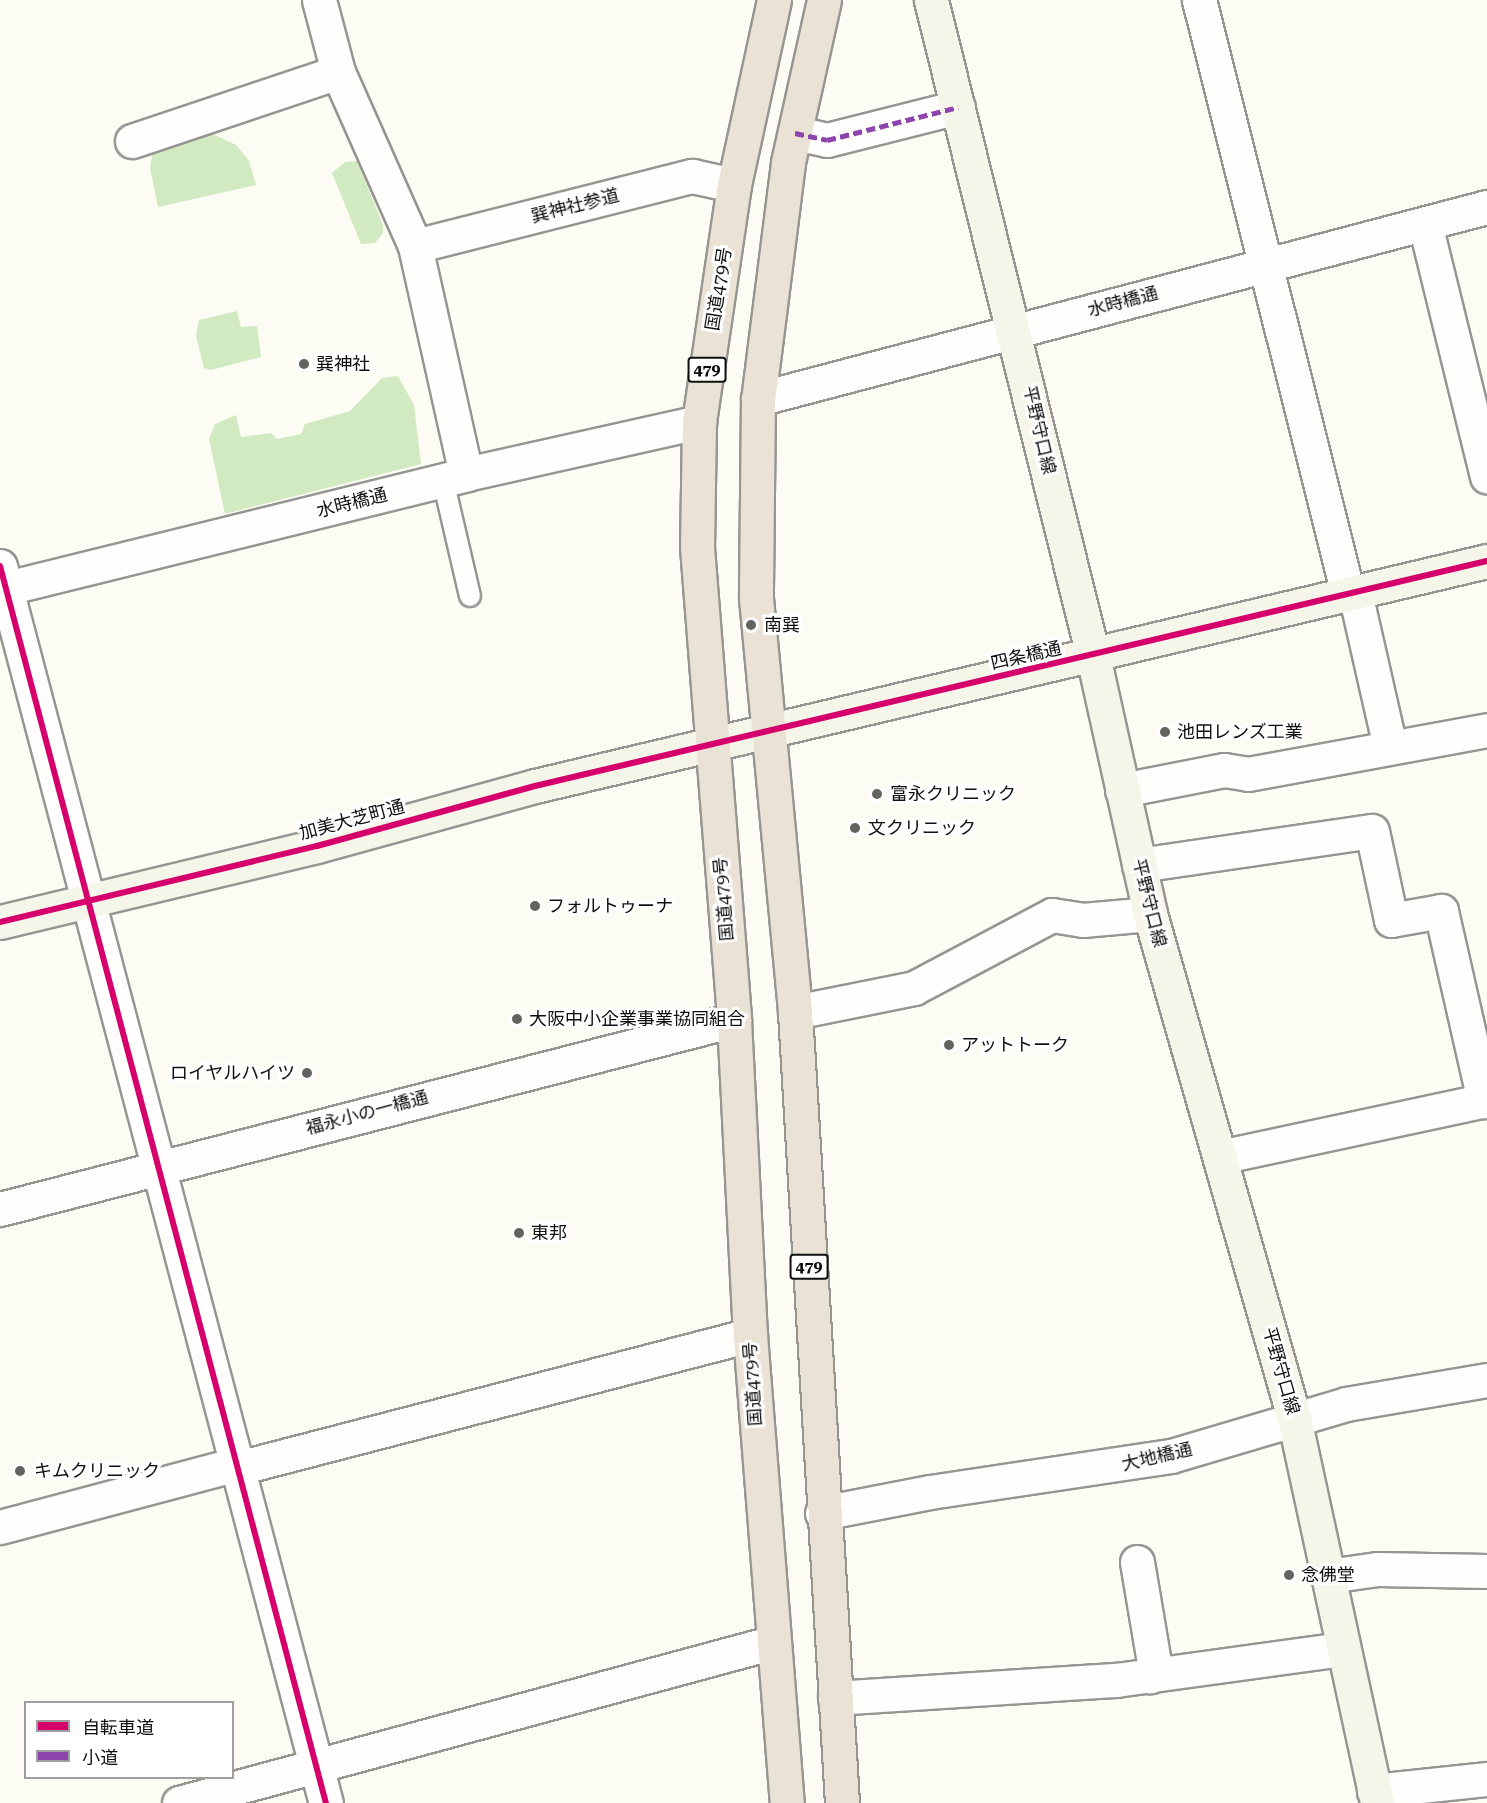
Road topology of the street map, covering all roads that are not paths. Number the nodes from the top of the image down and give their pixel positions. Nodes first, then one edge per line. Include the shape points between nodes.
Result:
1 (319, 0) edge
2 (774, 0) edge
3 (824, 0) edge
4 (931, 0) edge
5 (1207, 2) edge
6 (338, 72) junction
7 (958, 107) junction
8 (795, 133) junction
9 (132, 141) dead end
10 (734, 185) junction
11 (1487, 207) edge
12 (1425, 224) junction
13 (415, 246) junction
14 (1268, 265) junction
15 (1015, 330) junction
16 (758, 399) junction
17 (699, 422) junction
18 (1487, 476) edge
19 (454, 477) junction
20 (1487, 561) edge
21 (3, 577) edge
22 (1352, 593) junction
23 (470, 596) dead end
24 (1093, 656) junction
25 (1487, 730) edge
26 (770, 731) junction
27 (711, 746) junction
28 (1390, 747) junction
29 (1122, 790) junction
30 (1139, 865) junction
31 (86, 901) junction
32 (1150, 914) junction
33 (0, 922) edge
34 (795, 1012) junction
35 (734, 1020) junction
36 (1486, 1100) edge
37 (1220, 1157) junction
38 (157, 1168) junction
39 (0, 1209) edge
40 (750, 1335) junction
41 (1487, 1380) edge
42 (1294, 1418) junction
43 (238, 1466) junction
44 (822, 1513) junction
45 (0, 1527) edge
46 (1137, 1563) dead end
47 (1487, 1571) edge
48 (1328, 1576) junction
49 (774, 1642) junction
50 (1343, 1649) junction
51 (1150, 1676) junction
52 (835, 1698) junction
53 (318, 1768) junction
54 (1487, 1779) edge
55 (1375, 1797) edge
56 (179, 1803) edge
57 (326, 1803) edge
58 (787, 1803) edge
59 (842, 1803) edge

1 - 6 street
2 - 10 highway, 国道479号 / 479
3 - 8 highway, 479
4 - 7 main road, 平野守口線
5 - 14 street
6 - 9 street
6 - 13 street
7 - 8 street via 827,140
7 - 15 main road, 平野守口線
8 - 16 highway, 479
10 - 13 street, 巽神社参道 via 692,176
10 - 17 highway, 国道479号 / 479
11 - 12 street, 水時橋通
12 - 14 street, 水時橋通
12 - 18 street
13 - 19 street
14 - 15 street, 水時橋通
14 - 22 street
15 - 16 street, 水時橋通
15 - 24 main road, 平野守口線
16 - 26 highway, 479 via 756,598
17 - 19 street, 水時橋通
17 - 27 highway, 国道479号 / 479 via 697,547
19 - 21 street, 水時橋通
19 - 23 lane
20 - 22 main road, 四条橋通
21 - 31 street
22 - 24 main road, 四条橋通
22 - 28 street
24 - 26 main road, 四条橋通
24 - 29 main road, 平野守口線
25 - 28 street
26 - 27 main road, 四条橋通
26 - 34 highway, 479
27 - 31 main road, 加美大芝町通 via 535,786 317,846
27 - 35 highway, 国道479号 / 479
28 - 29 street via 1248,774 1224,770
29 - 30 main road, 平野守口線
30 - 32 main road, 平野守口線
30 - 36 street via 1372,831 1391,920 1441,910
31 - 33 main road, 加美大芝町通
31 - 38 street
32 - 34 street via 1083,920 1052,915 914,988
32 - 37 main road, 平野守口線
34 - 44 highway, 479
35 - 38 street, 福永小の一橋通
35 - 40 highway, 国道479号 / 479
36 - 37 street
37 - 42 main road, 平野守口線
38 - 39 street, 福永小の一橋通
38 - 43 street
40 - 43 street
40 - 49 highway, 国道479号 / 479
41 - 42 street, 大地橋通 via 1421,1388
42 - 44 street, 大地橋通 via 1171,1456 930,1492
42 - 48 main road, 平野守口線
43 - 45 street
43 - 53 street
44 - 52 highway, 479
46 - 51 street via 1154,1663
47 - 48 street via 1377,1569
48 - 50 main road, 平野守口線
49 - 53 street
49 - 58 highway, 国道479号 / 479
50 - 51 street
50 - 55 main road, 平野守口線
51 - 52 street
52 - 59 highway, 479
53 - 56 street
53 - 57 street
54 - 55 street

